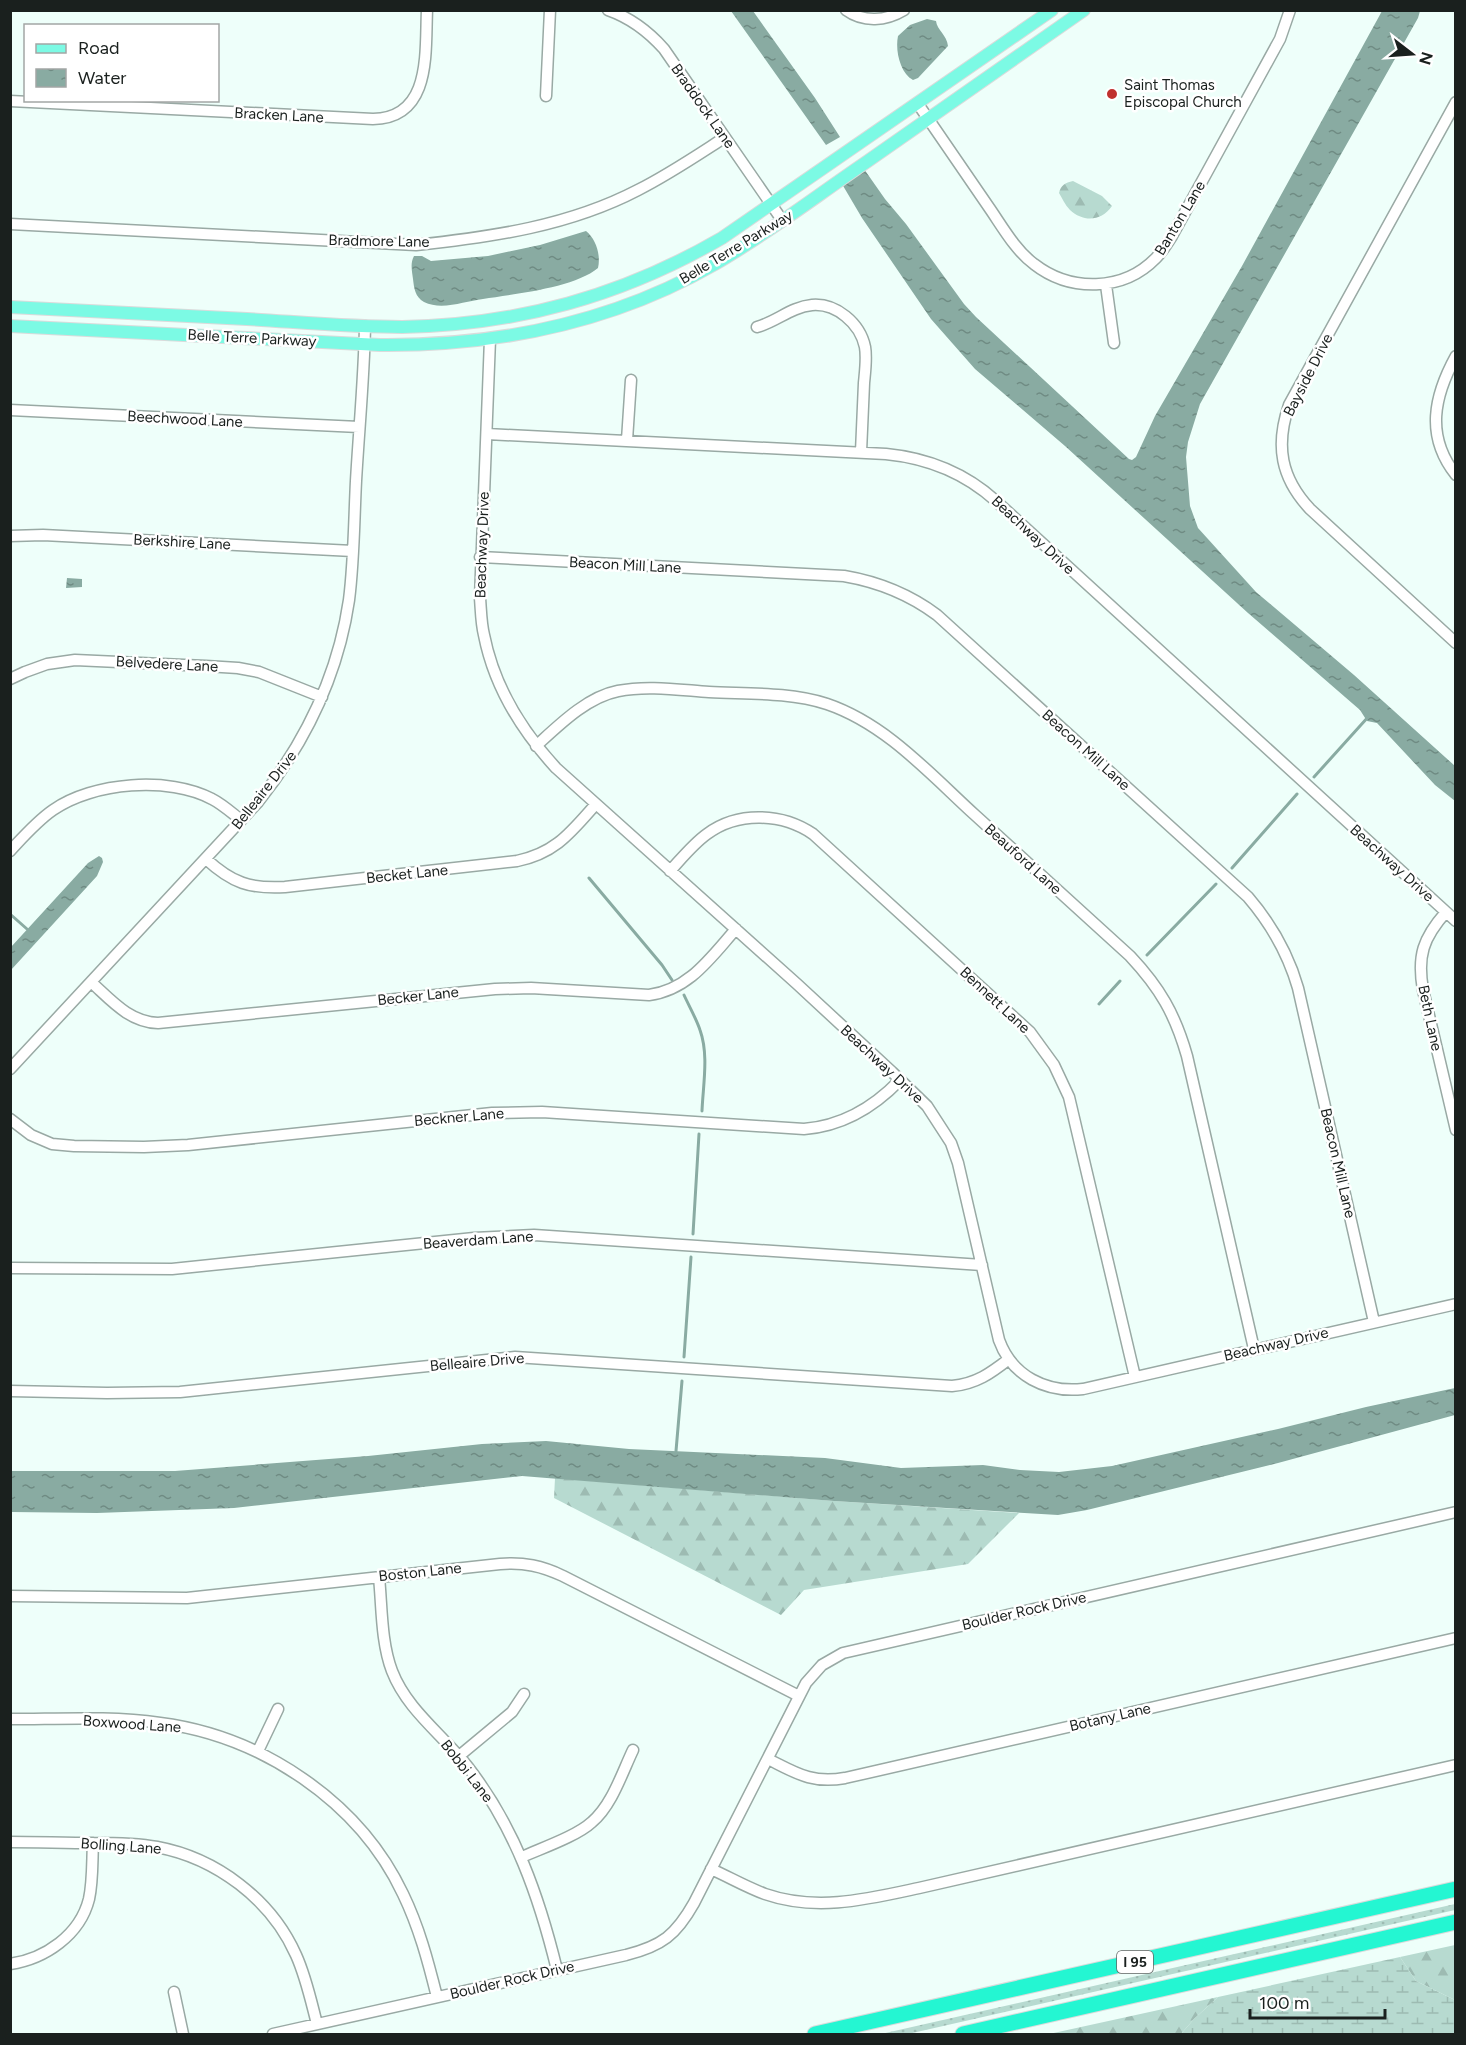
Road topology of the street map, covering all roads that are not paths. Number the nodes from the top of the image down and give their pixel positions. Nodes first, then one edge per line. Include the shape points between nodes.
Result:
1 (428, 10) edge
2 (550, 10) edge
3 (608, 10) edge
4 (846, 10) edge
5 (904, 10) edge
6 (1052, 10) edge
7 (1084, 10) edge
8 (1290, 10) edge
9 (546, 96) dead end
10 (30, 102) edge
11 (1455, 102) edge
12 (918, 104) junction
13 (929, 120) junction
14 (724, 138) junction
15 (771, 205) junction
16 (782, 220) junction
17 (10, 224) edge
18 (1106, 285) junction
19 (10, 307) edge
20 (10, 326) edge
21 (365, 326) junction
22 (756, 327) dead end
23 (490, 339) junction
24 (1114, 343) dead end
25 (365, 344) junction
26 (1455, 356) edge
27 (631, 380) dead end
28 (10, 410) edge
29 (359, 428) junction
30 (487, 434) junction
31 (627, 440) junction
32 (861, 452) junction
33 (1455, 475) edge
34 (10, 536) edge
35 (353, 551) junction
36 (480, 557) junction
37 (1455, 643) edge
38 (10, 679) edge
39 (322, 697) junction
40 (536, 746) junction
41 (596, 804) junction
42 (241, 820) junction
43 (10, 851) edge
44 (206, 859) junction
45 (670, 871) junction
46 (1446, 912) junction
47 (1455, 921) edge
48 (736, 929) junction
49 (91, 982) junction
50 (10, 1069) edge
51 (900, 1080) junction
52 (10, 1119) edge
53 (1455, 1130) edge
54 (982, 1265) junction
55 (10, 1268) edge
56 (1455, 1304) edge
57 (1374, 1322) junction
58 (1254, 1349) junction
59 (1009, 1359) junction
60 (1134, 1377) junction
61 (10, 1391) edge
62 (1455, 1512) edge
63 (378, 1577) junction
64 (10, 1596) edge
65 (1455, 1638) edge
66 (524, 1694) dead end
67 (799, 1696) junction
68 (278, 1709) dead end
69 (10, 1719) edge
70 (633, 1750) dead end
71 (258, 1751) junction
72 (459, 1756) junction
73 (768, 1759) junction
74 (1455, 1766) edge
75 (10, 1842) edge
76 (93, 1843) junction
77 (522, 1857) junction
78 (711, 1869) junction
79 (1455, 1889) edge
80 (1455, 1923) edge
81 (10, 1964) edge
82 (557, 1970) junction
83 (174, 1992) dead end
84 (437, 1997) junction
85 (317, 2025) junction
86 (183, 2034) edge
87 (273, 2034) edge
88 (815, 2034) edge
89 (963, 2034) edge

1 - 10 street, Bracken Lane via 421,86 408,106 387,118
2 - 9 street
3 - 14 street, Braddock Lane via 653,37
4 - 5 street via 873,20
6 - 12 main road, Belle Terre Parkway
7 - 13 main road, Belle Terre Parkway
8 - 18 street, Banton Lane via 1280,39 1172,236 1148,265
11 - 37 street, Bayside Drive via 1289,405 1281,438 1285,469 1297,495
12 - 13 street, Banton Lane
12 - 15 main road, Belle Terre Parkway
13 - 16 main road, Belle Terre Parkway
13 - 18 street, Banton Lane via 1011,239 1032,263 1069,281
14 - 15 street, Braddock Lane
14 - 17 street, Bradmore Lane via 637,191 582,214 501,235 416,245
15 - 16 street, Braddock Lane
15 - 21 main road, Belle Terre Parkway via 722,238 663,269 573,303 463,323
16 - 23 main road, Belle Terre Parkway via 712,266 636,302 556,327
18 - 24 street
19 - 21 main road, Belle Terre Parkway
20 - 25 main road, Belle Terre Parkway
21 - 25 street, Belleaire Drive
22 - 32 street via 799,308 816,305 839,311 854,325 866,354
23 - 25 main road, Belle Terre Parkway via 430,345
23 - 30 street, Beachway Drive
25 - 29 street, Belleaire Drive
26 - 33 street via 1439,392 1436,418 1440,445
27 - 31 street
28 - 29 street, Beechwood Lane
29 - 35 street, Belleaire Drive
30 - 31 street, Beachway Drive
30 - 36 street, Beachway Drive
31 - 32 street, Beachway Drive
32 - 46 street, Beachway Drive via 906,456 931,463 962,476 989,494
34 - 35 street, Berkshire Lane
35 - 39 street, Belleaire Drive via 343,631
36 - 40 street, Beachway Drive via 480,598 492,665 510,707
36 - 57 street, Beacon Mill Lane via 844,576 909,596 945,622 1248,897 1274,929 1298,988
38 - 39 street, Belvedere Lane via 36,668 75,660 206,666 259,672
39 - 42 street, Belleaire Drive via 285,766
40 - 41 street, Beachway Drive
40 - 58 street, Beauford Lane via 594,701 616,691 646,689 769,695 824,703 860,718 904,750 1130,956 1162,995 1187,1056
41 - 44 street, Becket Lane via 556,846 517,861 264,888 232,879
41 - 45 street, Beachway Drive
42 - 43 street via 212,799 189,790 112,786 52,810
42 - 44 street, Belleaire Drive
44 - 49 street, Belleaire Drive
45 - 48 street, Beachway Drive
45 - 60 street, Bennett Lane via 708,833 732,822 766,818 801,827 1030,1032 1054,1065 1069,1097
46 - 47 street, Beachway Drive
46 - 53 street, Beth Lane via 1425,941 1420,967
48 - 49 street, Becker Lane via 693,976 667,991 649,994 488,989 158,1023 127,1013
48 - 51 street, Beachway Drive
49 - 50 street, Belleaire Drive
51 - 52 street, Beckner Lane via 880,1100 856,1115 804,1129 515,1112 188,1145 120,1147 52,1144 31,1135
51 - 54 street, Beachway Drive via 927,1106 951,1143
54 - 55 street, Beaverdam Lane via 534,1235 182,1269
54 - 59 street, Beachway Drive via 999,1340
56 - 57 street, Beachway Drive
57 - 58 street, Beachway Drive
58 - 60 street, Beachway Drive
59 - 60 street, Beachway Drive via 1031,1380 1060,1390
59 - 61 street, Belleaire Drive via 981,1379 952,1386 526,1357 180,1392
62 - 67 street, Boulder Rock Drive via 852,1650 822,1665
63 - 64 street, Boston Lane via 187,1598
63 - 67 street, Boston Lane via 500,1564 539,1566
63 - 72 street, Bobbi Lane via 388,1655 396,1679 411,1704
65 - 73 street, Botany Lane via 838,1779 807,1778
66 - 72 street via 512,1712
67 - 73 street, Boulder Rock Drive
68 - 71 street
69 - 71 street, Boxwood Lane via 160,1723 202,1731
70 - 77 street via 596,1819
71 - 84 street, Boxwood Lane via 334,1803 381,1856 413,1914
72 - 77 street, Bobbi Lane via 492,1802
73 - 78 street, Boulder Rock Drive
74 - 78 street via 849,1902 824,1904 781,1899
75 - 76 street, Bolling Lane
76 - 81 street via 88,1900 75,1926 46,1952
76 - 85 street, Bolling Lane via 168,1849 203,1862 242,1886 289,1940
77 - 82 street, Bobbi Lane via 542,1911
78 - 82 street, Boulder Rock Drive via 683,1921 666,1939 636,1952
79 - 88 highway, I 95
80 - 89 highway, I 95
82 - 84 street, Boulder Rock Drive
83 - 86 street
84 - 85 street, Boulder Rock Drive
85 - 87 street, Boulder Rock Drive

